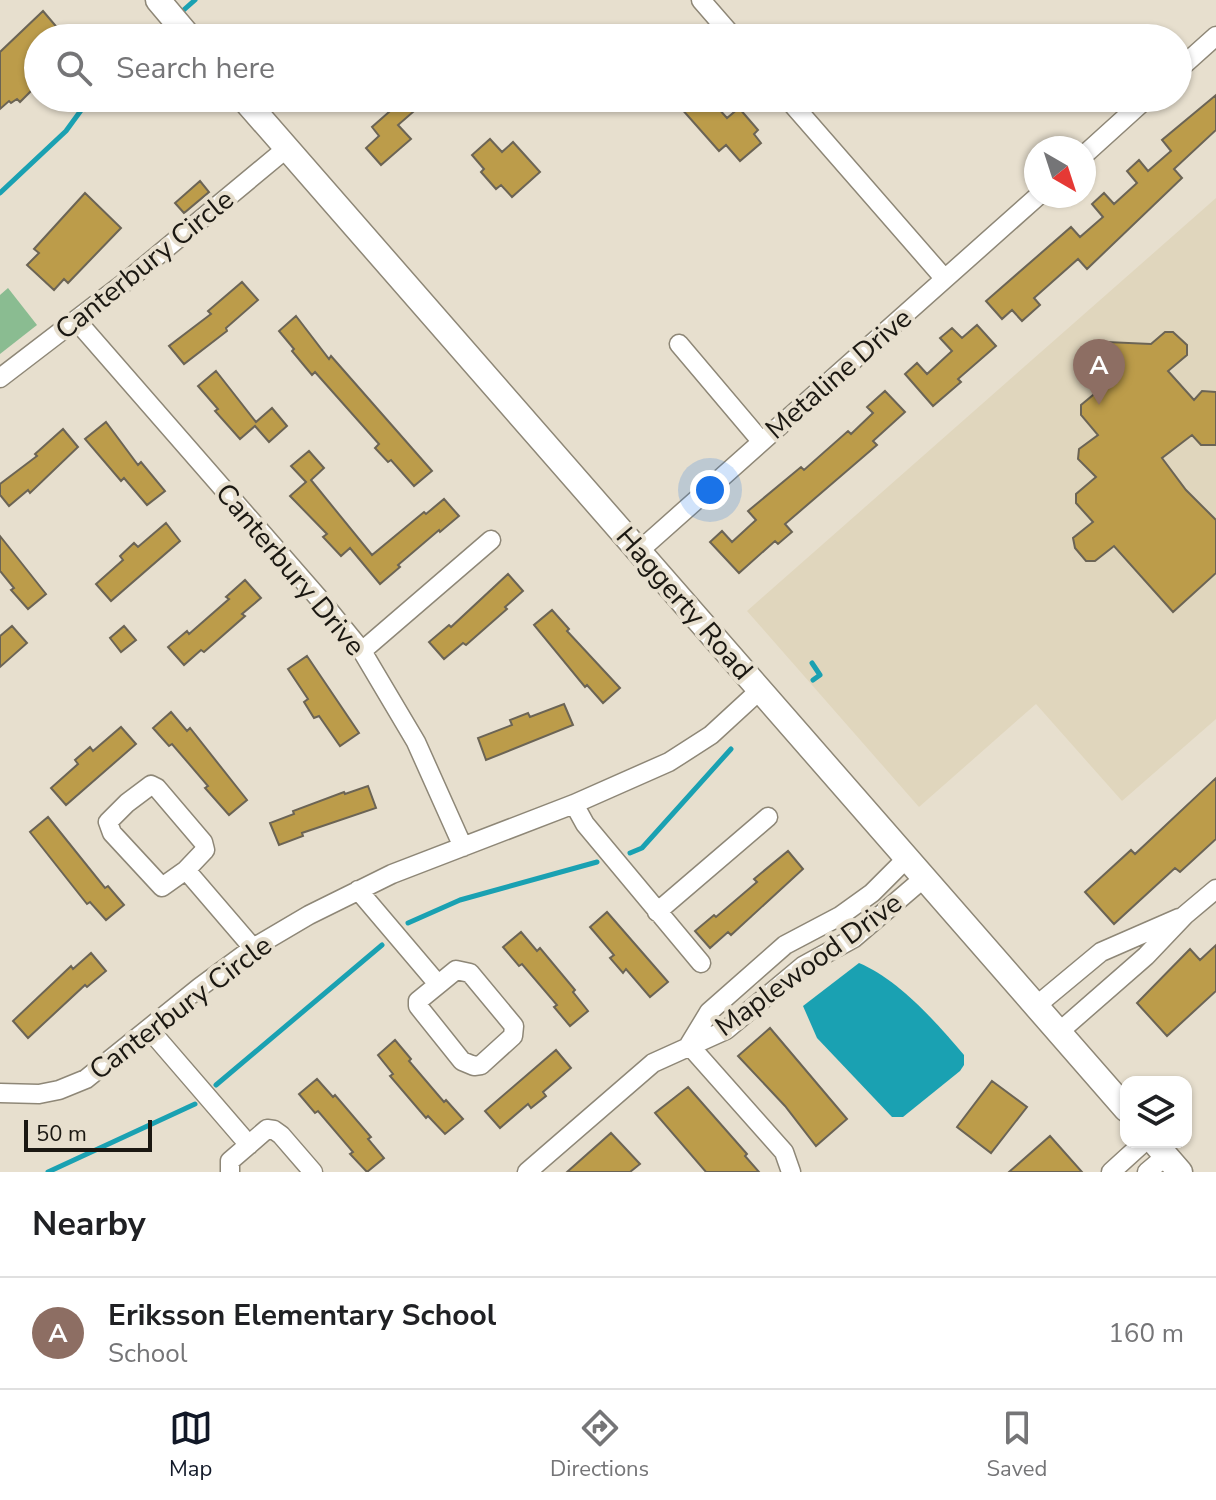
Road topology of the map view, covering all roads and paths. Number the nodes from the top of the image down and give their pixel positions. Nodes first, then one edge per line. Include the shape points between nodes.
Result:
1 (158, 0) edge
2 (701, 0) edge
3 (178, 24) edge
4 (722, 24) edge
5 (1216, 36) edge
6 (1192, 57) edge
7 (255, 112) edge
8 (799, 112) edge
9 (1132, 112) edge
10 (1096, 144) edge
11 (287, 148) junction
12 (1024, 208) edge
13 (944, 278) junction
14 (76, 320) junction
15 (679, 344) dead end
16 (0, 378) edge
17 (761, 441) junction
18 (491, 540) dead end
19 (639, 551) junction
20 (362, 651) junction
21 (761, 689) junction
22 (574, 804) junction
23 (768, 817) dead end
24 (463, 847) junction
25 (907, 858) junction
26 (186, 870) junction
27 (924, 878) junction
28 (1216, 889) edge
29 (358, 890) junction
30 (657, 912) junction
31 (1185, 915) junction
32 (253, 948) junction
33 (701, 963) dead end
34 (437, 983) junction
35 (1036, 1006) junction
36 (149, 1029) junction
37 (1059, 1032) junction
38 (689, 1045) junction
39 (0, 1093) edge
40 (1120, 1102) edge
41 (249, 1145) junction
42 (1137, 1148) edge
43 (1167, 1157) edge
44 (230, 1172) edge
45 (313, 1172) edge
46 (527, 1172) edge
47 (791, 1172) edge
48 (1111, 1172) edge
49 (1147, 1172) edge

1 - 3 main road
2 - 4 street
5 - 6 street
7 - 11 main road, Haggerty Road
8 - 13 street
9 - 10 street
11 - 14 street, Canterbury Circle
11 - 19 main road, Haggerty Road
12 - 13 street, Metaline Drive
13 - 17 street, Metaline Drive
14 - 16 street, Canterbury Circle
14 - 20 street, Canterbury Drive
15 - 17 street
17 - 19 street, Metaline Drive
18 - 20 street
19 - 21 main road, Haggerty Road
20 - 24 street, Canterbury Drive via 416,742
21 - 22 street, Canterbury Circle via 695,747
21 - 25 main road, Haggerty Road
22 - 24 street, Canterbury Circle
22 - 30 street
23 - 30 street
24 - 29 street, Canterbury Circle
25 - 27 main road, Haggerty Road
25 - 38 street, Maplewood Drive via 840,916 785,945 709,1012
26 - 26 street via 166,886 158,885 112,833 109,818 146,787 157,788 205,845 202,856
26 - 32 street
27 - 35 main road, Haggerty Road
27 - 38 street, Maplewood Drive via 854,938 803,966 726,1030
28 - 31 street
29 - 32 street, Canterbury Circle
29 - 34 street
30 - 33 street
31 - 35 street via 1101,952
31 - 37 street
32 - 36 street, Canterbury Circle
34 - 34 street via 418,1001 420,1012 466,1064 481,1065 513,1036 514,1026 470,973 456,970
35 - 37 main road, Haggerty Road
36 - 39 street, Canterbury Circle via 73,1086 39,1094
36 - 41 street
37 - 40 main road, Haggerty Road
38 - 46 street, Maplewood Drive via 653,1063
38 - 47 street via 784,1152
41 - 44 street via 230,1161
41 - 45 street via 267,1129 274,1130
42 - 48 street
43 - 49 street

